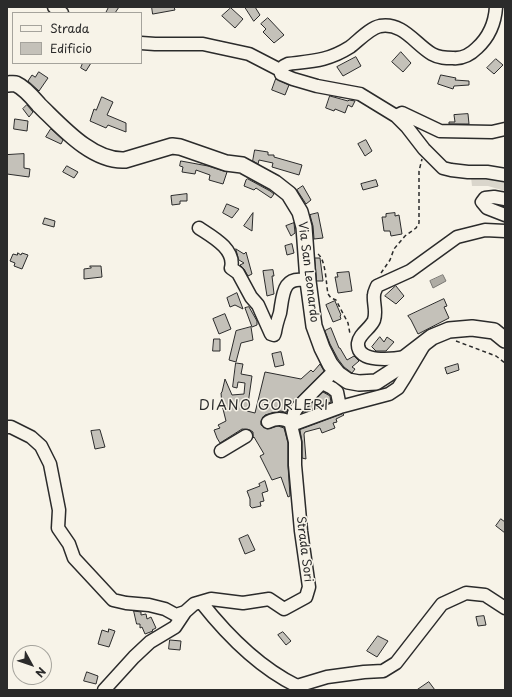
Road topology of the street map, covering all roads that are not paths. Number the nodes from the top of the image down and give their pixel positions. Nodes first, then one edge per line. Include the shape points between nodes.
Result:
1 (496, 7) edge
2 (142, 43) edge
3 (280, 70) junction
4 (7, 84) edge
5 (396, 116) junction
6 (505, 129) edge
7 (505, 175) edge
8 (505, 199) edge
9 (505, 215) edge
10 (199, 228) dead end
11 (505, 231) edge
12 (308, 281) junction
13 (505, 340) edge
14 (425, 342) junction
15 (406, 357) junction
16 (338, 374) junction
17 (322, 383) junction
18 (340, 407) junction
19 (268, 422) dead end
20 (292, 424) junction
21 (7, 427) edge
22 (246, 436) dead end
23 (221, 451) dead end
24 (202, 602) junction
25 (505, 608) edge
26 (185, 612) junction
27 (104, 690) edge

1 - 3 street via 491,29 479,45 465,57 444,58 432,54 406,33 387,26 378,26 337,54 320,61 288,64
2 - 3 street via 202,44 249,54
3 - 5 street via 281,74 311,85 360,94
4 - 12 main road, Via San Leonardo via 16,84 74,138 89,150 106,158 125,160 172,146 180,147 226,163 242,165 275,183 289,194 300,212 304,227
5 - 6 street via 402,114 440,131 492,132
5 - 7 street via 443,168
8 - 9 street via 484,198 482,202 487,208
10 - 12 street via 224,247 232,260 231,268 238,273 258,306 271,334 274,335 275,332 285,287 298,279
11 - 15 street via 485,230 457,237 410,271 377,286 374,294 374,321 360,338 359,349 364,355 382,359
12 - 16 main road, Via San Leonardo via 314,326 330,364
13 - 14 main road via 494,331 472,328 449,330
14 - 15 main road
14 - 18 street via 398,388 389,394
15 - 16 main road via 396,369 376,382 348,381
16 - 17 street via 333,372
17 - 18 street via 337,392
17 - 20 street via 295,411
18 - 20 street
19 - 20 street via 282,419
20 - 24 street, Strada Sori via 290,426 295,442 301,530 309,587 306,597 284,609 269,599 243,603 211,599
21 - 26 street via 31,437 41,446 50,464 59,510 58,528 69,544 74,558 113,600 149,605 176,615
22 - 23 street
24 - 25 street via 245,650 281,678 297,686 328,677 383,671 396,663 442,604 466,594 485,595
24 - 26 street, Strada Sori via 194,604
26 - 27 street, Strada Sori via 175,627 150,642

